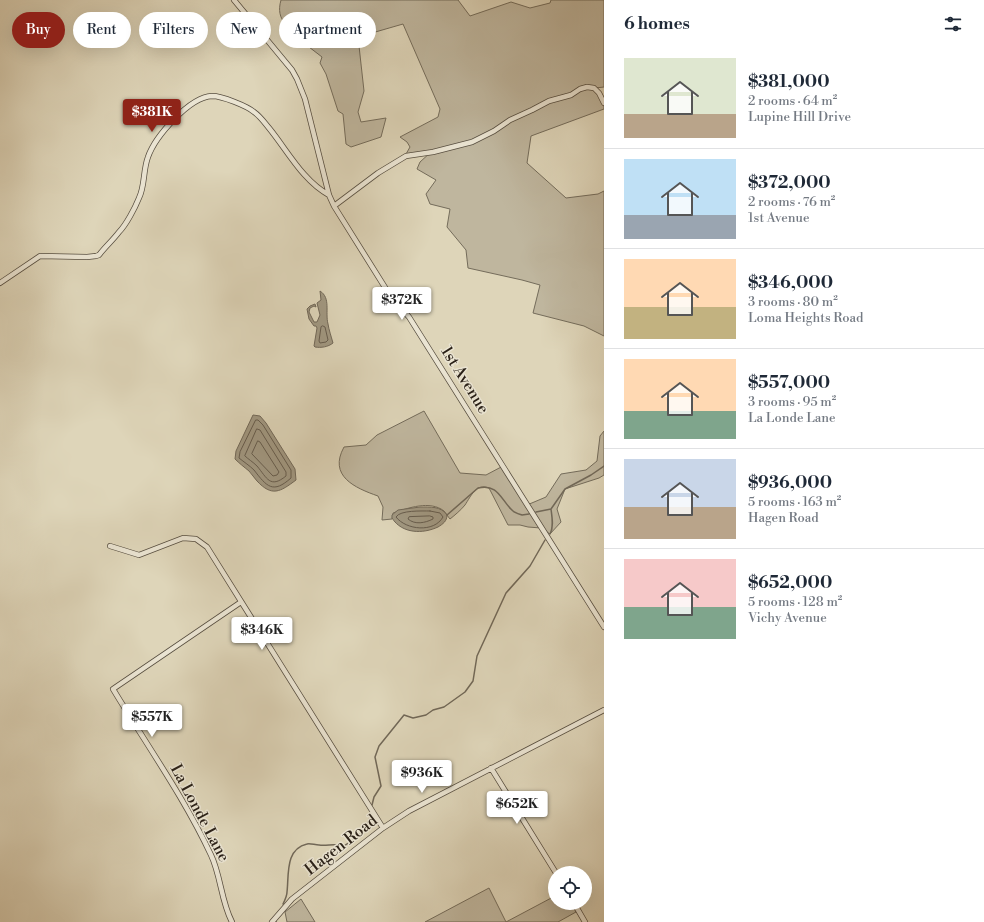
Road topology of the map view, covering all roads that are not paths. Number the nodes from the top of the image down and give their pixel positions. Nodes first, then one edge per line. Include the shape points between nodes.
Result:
1 (234, 0) edge
2 (604, 103) edge
3 (329, 195) junction
4 (334, 206) junction
5 (0, 283) edge
6 (110, 546) dead end
7 (241, 602) junction
8 (604, 627) edge
9 (604, 710) edge
10 (492, 768) junction
11 (384, 828) junction
12 (552, 866) edge
13 (578, 910) edge
14 (232, 922) edge
15 (272, 922) edge
16 (585, 922) edge

1 - 3 street, 1st Avenue via 297,79 305,99
2 - 4 street via 600,93 594,88 580,89 510,120 472,142 406,156 378,173
3 - 4 street, 1st Avenue
3 - 5 street via 302,171 254,112 226,100 207,97 191,105 167,126 159,137 148,156 140,198 123,227 99,255 40,256
4 - 8 street, 1st Avenue via 391,297 413,322
6 - 7 street via 139,555 183,538 196,539 207,547
7 - 11 street
7 - 14 street, La Londe Lane via 114,689 212,856 220,878 225,906
9 - 10 street, Hagen Road
10 - 11 street, Hagen Road via 409,811
10 - 12 street
11 - 15 street, Hagen Road via 292,899
13 - 16 street

